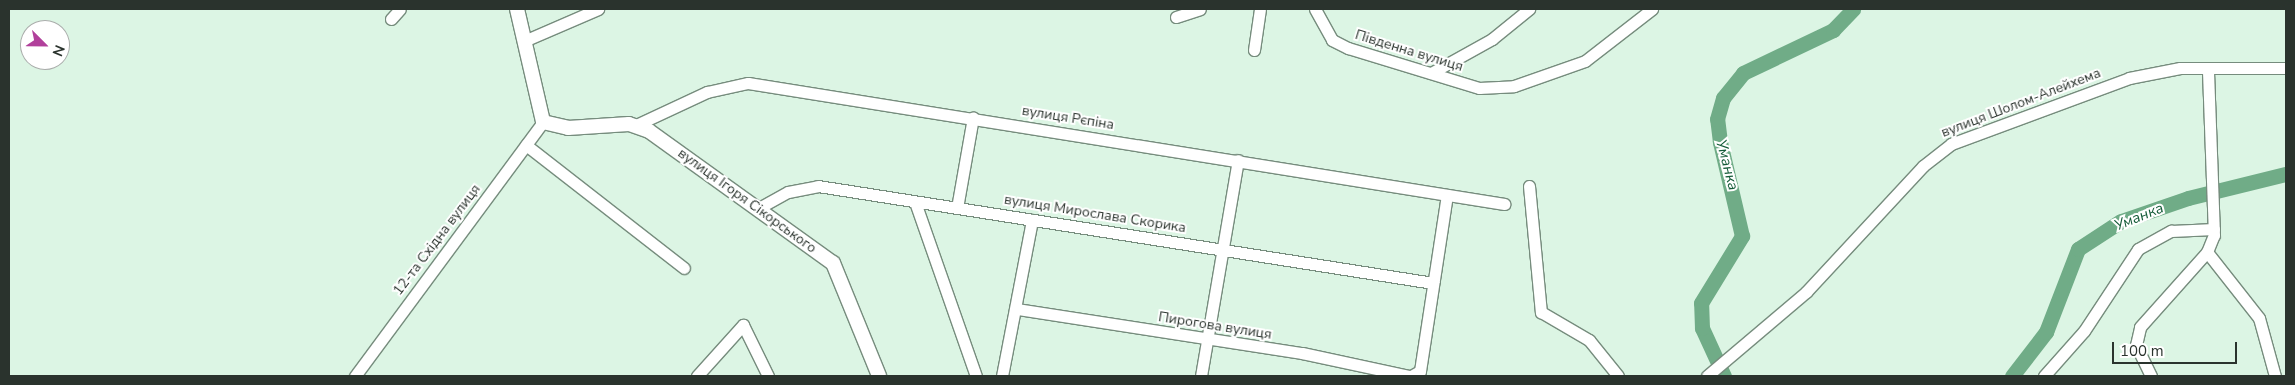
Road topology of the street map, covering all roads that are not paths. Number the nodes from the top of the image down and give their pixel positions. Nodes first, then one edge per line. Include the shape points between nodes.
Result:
1 (400, 9) edge
2 (517, 9) edge
3 (598, 9) edge
4 (1200, 9) edge
5 (1260, 9) edge
6 (1315, 9) edge
7 (1529, 9) edge
8 (1652, 9) edge
9 (1176, 17) dead end
10 (392, 18) dead end
11 (524, 41) junction
12 (1254, 50) dead end
13 (2208, 68) junction
14 (2286, 68) edge
15 (1431, 73) junction
16 (973, 117) junction
17 (543, 122) junction
18 (634, 126) junction
19 (526, 146) junction
20 (1238, 160) junction
21 (1529, 186) dead end
22 (1446, 195) junction
23 (915, 202) junction
24 (1504, 204) dead end
25 (957, 208) junction
26 (757, 209) junction
27 (1032, 220) junction
28 (2214, 229) junction
29 (1223, 250) junction
30 (2207, 252) junction
31 (684, 268) dead end
32 (1433, 283) junction
33 (1016, 309) junction
34 (1208, 340) junction
35 (355, 376) edge
36 (697, 376) edge
37 (768, 376) edge
38 (879, 376) edge
39 (976, 376) edge
40 (1002, 376) edge
41 (1201, 376) edge
42 (1412, 376) edge
43 (1618, 376) edge
44 (1707, 376) edge
45 (2044, 376) edge
46 (2151, 376) edge
47 (2275, 376) edge

1 - 10 street
2 - 11 main road
3 - 11 street
4 - 9 street
5 - 12 street
6 - 15 street, Південна вулиця via 1332,40
7 - 15 street via 1492,39
8 - 15 street, Південна вулиця via 1585,61 1514,86 1479,88
11 - 17 main road
13 - 14 street, вулиця Шолом-Алейхема
13 - 28 street
13 - 44 street, вулиця Шолом-Алейхема via 2129,78 1934,154 1854,244 1737,353
16 - 18 street, вулиця Рєпіна via 748,83 707,92
16 - 20 street, вулиця Рєпіна
16 - 25 street
17 - 18 main road, вулиця Ігоря Сікорського via 568,128
17 - 19 street, 12-та Східна вулиця
18 - 26 main road, вулиця Ігоря Сікорського via 649,131
19 - 31 street
19 - 35 street, 12-та Східна вулиця
20 - 22 street, вулиця Рєпіна
20 - 29 street
21 - 43 street via 1541,312 1589,340
22 - 24 street, вулиця Рєпіна
22 - 32 street
23 - 25 street, вулиця Мирослава Скорика
23 - 26 street, вулиця Мирослава Скорика via 818,186 788,192
23 - 39 street
25 - 27 street, вулиця Мирослава Скорика
26 - 38 main road, вулиця Ігоря Сікорського via 833,263
27 - 29 street, вулиця Мирослава Скорика
27 - 33 street
28 - 30 street
28 - 45 street via 2171,231 2138,249 2084,331
29 - 32 street, вулиця Мирослава Скорика
29 - 34 street
30 - 46 street via 2140,327 2136,345
30 - 47 street via 2259,318
32 - 42 street
33 - 34 street, Пирогова вулиця
33 - 40 street
34 - 41 street
34 - 42 street, Пирогова вулиця via 1302,353
36 - 37 street via 737,328 748,327

